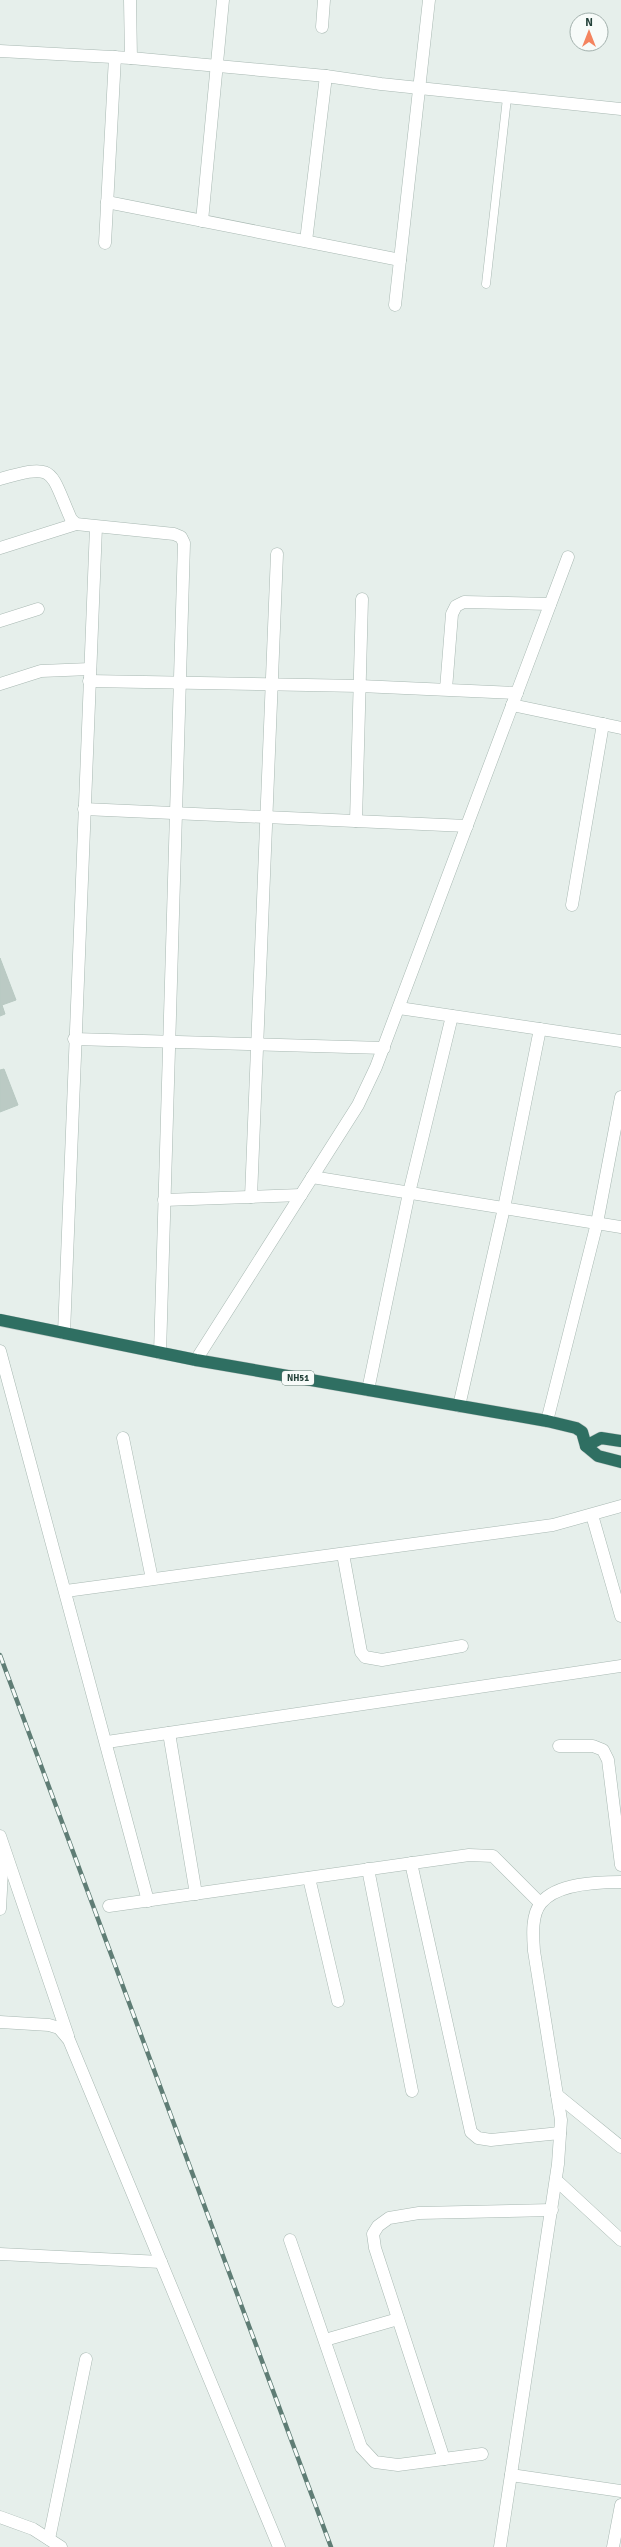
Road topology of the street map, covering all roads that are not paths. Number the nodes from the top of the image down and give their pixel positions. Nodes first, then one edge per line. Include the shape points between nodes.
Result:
1 (130, 0) edge
2 (224, 0) edge
3 (324, 0) edge
4 (429, 0) edge
5 (322, 27) dead end
6 (0, 51) edge
7 (115, 57) junction
8 (131, 58) junction
9 (219, 66) junction
10 (326, 76) junction
11 (420, 87) junction
12 (507, 98) junction
13 (621, 108) edge
14 (107, 202) junction
15 (202, 221) junction
16 (306, 241) junction
17 (104, 243) dead end
18 (400, 260) junction
19 (486, 284) dead end
20 (395, 305) dead end
21 (0, 479) edge
22 (76, 524) junction
23 (96, 527) junction
24 (0, 548) edge
25 (277, 554) dead end
26 (568, 557) dead end
27 (362, 599) dead end
28 (550, 604) junction
29 (38, 609) dead end
30 (0, 621) edge
31 (90, 675) junction
32 (181, 683) junction
33 (0, 684) edge
34 (272, 684) junction
35 (360, 686) junction
36 (446, 689) junction
37 (517, 693) junction
38 (512, 705) junction
39 (603, 724) junction
40 (621, 728) edge
41 (84, 809) junction
42 (177, 814) junction
43 (266, 817) junction
44 (356, 821) junction
45 (467, 826) junction
46 (572, 905) dead end
47 (399, 1008) junction
48 (452, 1016) junction
49 (540, 1029) junction
50 (74, 1039) junction
51 (169, 1041) junction
52 (258, 1042) junction
53 (621, 1042) edge
54 (384, 1048) junction
55 (621, 1097) edge
56 (312, 1177) junction
57 (409, 1192) junction
58 (301, 1195) junction
59 (251, 1197) junction
60 (164, 1200) junction
61 (504, 1208) junction
62 (597, 1223) junction
63 (621, 1227) edge
64 (0, 1320) edge
65 (64, 1333) junction
66 (0, 1351) edge
67 (160, 1353) junction
68 (196, 1360) junction
69 (368, 1390) junction
70 (459, 1406) junction
71 (547, 1421) junction
72 (123, 1438) dead end
73 (621, 1440) edge
74 (586, 1446) junction
75 (621, 1462) edge
76 (621, 1506) edge
77 (592, 1515) junction
78 (343, 1554) junction
79 (152, 1579) junction
80 (66, 1591) junction
81 (621, 1616) edge
82 (462, 1646) dead end
83 (621, 1666) edge
84 (169, 1733) junction
85 (107, 1742) junction
86 (559, 1746) dead end
87 (2, 1841) edge
88 (411, 1863) junction
89 (621, 1865) edge
90 (368, 1869) junction
91 (309, 1878) junction
92 (621, 1882) edge
93 (196, 1894) junction
94 (148, 1901) junction
95 (540, 1903) junction
96 (109, 1906) dead end
97 (0, 1909) edge
98 (338, 2001) dead end
99 (0, 2022) edge
100 (69, 2040) junction
101 (412, 2091) dead end
102 (557, 2095) junction
103 (560, 2133) junction
104 (621, 2147) edge
105 (556, 2180) junction
106 (552, 2210) junction
107 (290, 2240) dead end
108 (621, 2240) edge
109 (0, 2254) edge
110 (161, 2262) junction
111 (398, 2319) junction
112 (325, 2340) junction
113 (86, 2359) dead end
114 (482, 2454) dead end
115 (444, 2459) junction
116 (511, 2475) junction
117 (621, 2491) edge
118 (621, 2505) edge
119 (0, 2517) edge
120 (49, 2540) junction
121 (61, 2547) edge
122 (279, 2547) edge
123 (500, 2547) edge
124 (613, 2547) edge

1 - 8 street
2 - 9 street
3 - 5 street
4 - 11 street
6 - 7 street
7 - 8 street
7 - 14 street
8 - 9 street
9 - 10 street
9 - 15 street
10 - 11 street
10 - 16 street
11 - 12 street
11 - 18 street
12 - 13 street
12 - 19 lane
14 - 15 street
14 - 17 street
15 - 16 street
16 - 18 street
18 - 20 street
21 - 22 street via 29,471 46,471 52,476 71,519
22 - 23 street
22 - 24 street
23 - 31 street
23 - 32 street via 181,537 185,552
25 - 34 street
26 - 28 street
27 - 35 street
28 - 36 street via 464,602 456,606 452,614
28 - 37 street
29 - 30 street
31 - 32 street
31 - 33 street via 41,671
31 - 41 street
32 - 34 street
32 - 42 street
34 - 35 street
34 - 43 street
35 - 36 street
35 - 44 street
36 - 37 street
37 - 38 street
38 - 39 street
38 - 45 street
39 - 40 street
39 - 46 street
41 - 42 street
41 - 50 street
42 - 43 street
42 - 51 street
43 - 44 street
43 - 52 street
44 - 45 street
45 - 47 street
47 - 48 street
47 - 54 street
48 - 49 street
48 - 57 street
49 - 53 street
49 - 61 street
50 - 51 street
50 - 65 street
51 - 52 street
51 - 60 street
52 - 54 street
52 - 59 street
54 - 56 street via 358,1105
55 - 62 street
56 - 57 street
56 - 58 street
57 - 61 street
57 - 69 street
58 - 59 street
58 - 68 street
59 - 60 street
60 - 67 street
61 - 62 street
61 - 70 street
62 - 63 street
62 - 71 street
64 - 65 highway, NH51
65 - 67 highway, NH51
66 - 80 street
67 - 68 highway, NH51
68 - 69 highway, NH51
69 - 70 highway, NH51
70 - 71 highway, NH51
71 - 74 highway, NH51 via 576,1428 582,1432
72 - 79 street
73 - 74 highway via 601,1438
74 - 75 highway, NH51 via 598,1456
76 - 77 street
77 - 78 street via 553,1525
77 - 81 street
78 - 79 street
78 - 82 street via 361,1652 365,1657 382,1660
79 - 80 street
80 - 85 street
83 - 84 street
84 - 85 street
84 - 93 street
85 - 94 street
86 - 89 street via 593,1746 603,1750 608,1760
87 - 97 street
87 - 100 street
88 - 90 street
88 - 95 street via 469,1855 493,1856
88 - 103 street via 471,2132 478,2138 491,2140
90 - 91 street
90 - 101 street
91 - 93 street
91 - 98 street
92 - 95 street via 594,1882 572,1887
93 - 94 street
94 - 96 street
95 - 102 street via 533,1924 534,1952
99 - 100 street via 49,2025 59,2028
100 - 110 street
102 - 103 street
102 - 104 street
103 - 105 street
105 - 106 street
105 - 108 street
106 - 111 street via 419,2214 389,2218 378,2226 373,2234 375,2248
106 - 116 street
107 - 112 street
109 - 110 street
110 - 122 street
111 - 112 street
111 - 115 street
112 - 115 street via 361,2447 375,2462 398,2465
113 - 120 street
114 - 115 street
116 - 117 street
116 - 123 street
118 - 124 street
119 - 120 street via 33,2529
120 - 121 street

